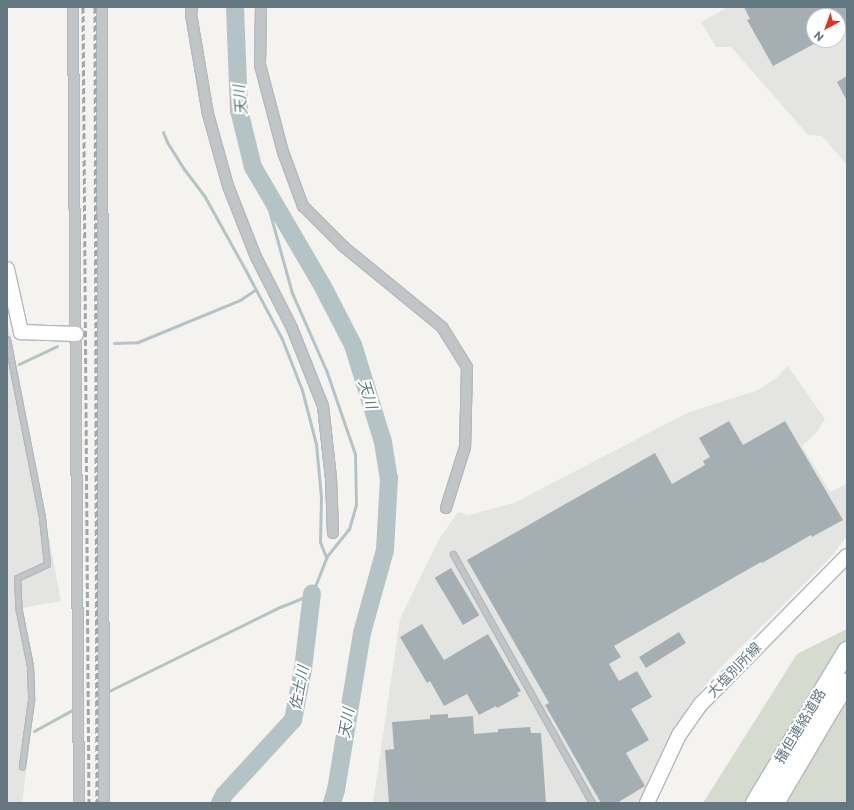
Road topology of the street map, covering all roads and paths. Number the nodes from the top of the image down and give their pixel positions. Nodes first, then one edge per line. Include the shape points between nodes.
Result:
1 (73, 7) edge
2 (102, 7) edge
3 (192, 7) edge
4 (261, 7) edge
5 (7, 270) edge
6 (76, 334) junction
7 (7, 339) edge
8 (446, 508) dead end
9 (333, 533) dead end
10 (453, 554) dead end
11 (847, 556) edge
12 (847, 651) edge
13 (847, 683) edge
14 (22, 766) dead end
15 (78, 803) edge
16 (104, 803) edge
17 (592, 803) edge
18 (647, 803) edge
19 (755, 803) edge
20 (775, 803) edge

1 - 6 street
2 - 16 street
3 - 9 street via 191,14 208,114 228,186 256,257 292,328 323,406 332,478
4 - 8 street via 260,65 283,152 303,206 344,247 442,327 467,367 465,447
5 - 6 main road via 21,332
6 - 15 street
7 - 14 lane via 42,518 47,564 17,578 19,611 30,666 32,700
10 - 17 lane
11 - 18 main road, 大塩別所線 via 700,706 679,735
12 - 19 highway, 播但連絡道路
13 - 20 highway, 播但連絡道路

